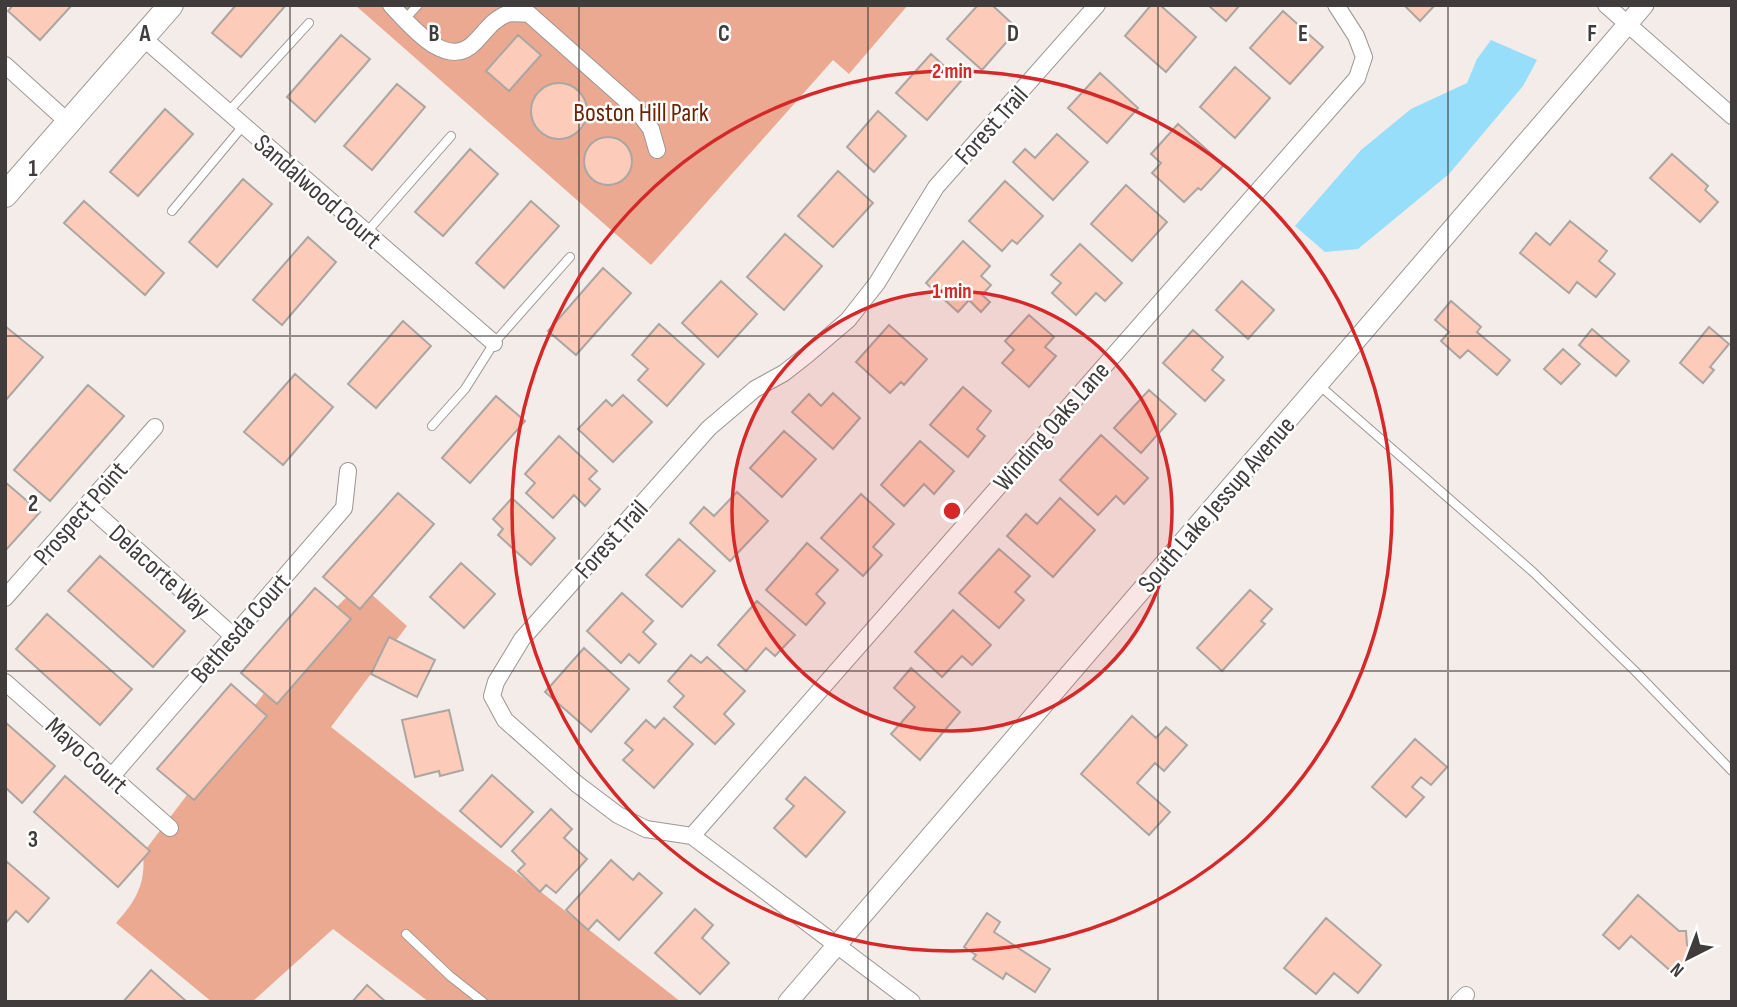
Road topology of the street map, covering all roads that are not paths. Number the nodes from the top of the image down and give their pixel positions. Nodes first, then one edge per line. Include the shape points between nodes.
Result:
1 (171, 5) edge
2 (391, 5) edge
3 (418, 5) edge
4 (1097, 5) edge
5 (1336, 5) edge
6 (1606, 5) edge
7 (1644, 5) edge
8 (405, 19) junction
9 (309, 23) dead end
10 (1628, 24) junction
11 (142, 37) junction
12 (5, 65) edge
13 (228, 112) junction
14 (1732, 116) edge
15 (69, 122) junction
16 (243, 126) junction
17 (451, 136) dead end
18 (657, 150) dead end
19 (5, 195) edge
20 (172, 211) dead end
21 (366, 233) junction
22 (570, 257) dead end
23 (494, 344) junction
24 (1319, 385) junction
25 (432, 426) dead end
26 (155, 427) dead end
27 (348, 471) dead end
28 (87, 505) junction
29 (5, 598) edge
30 (233, 636) junction
31 (5, 682) edge
32 (1732, 771) edge
33 (112, 776) junction
34 (170, 828) dead end
35 (692, 836) junction
36 (406, 934) dead end
37 (837, 945) junction
38 (483, 1002) edge
39 (788, 1002) edge
40 (912, 1002) edge

1 - 11 main road
2 - 8 street
3 - 8 lane
4 - 35 street, Forest Trail via 936,187 877,283 848,320 709,428 522,639 496,682 492,696 505,720 577,783 618,815 646,829
5 - 35 street, Winding Oaks Lane via 1364,57 1357,78
6 - 10 street
7 - 10 street, South Lake Jessup Avenue
8 - 18 street via 443,51 460,51 509,13 529,14 636,108 651,129
9 - 13 lane
10 - 14 street
10 - 24 street, South Lake Jessup Avenue
11 - 13 street, Sandalwood Court
11 - 15 main road
12 - 15 street
13 - 16 street, Sandalwood Court
15 - 19 main road
16 - 20 lane
16 - 21 street, Sandalwood Court
17 - 21 lane
21 - 23 street, Sandalwood Court
22 - 23 lane
23 - 25 lane via 465,389
24 - 32 lane via 1533,572
24 - 37 street, South Lake Jessup Avenue
26 - 28 street, Prospect Point
27 - 30 street, Bethesda Court via 344,509
28 - 29 street, Prospect Point
28 - 30 street, Delacorte Way
30 - 33 street, Bethesda Court
31 - 33 street, Mayo Court
33 - 34 street, Mayo Court
35 - 37 street, Forest Trail
36 - 38 lane
37 - 39 street, South Lake Jessup Avenue
37 - 40 street, Forest Trail

